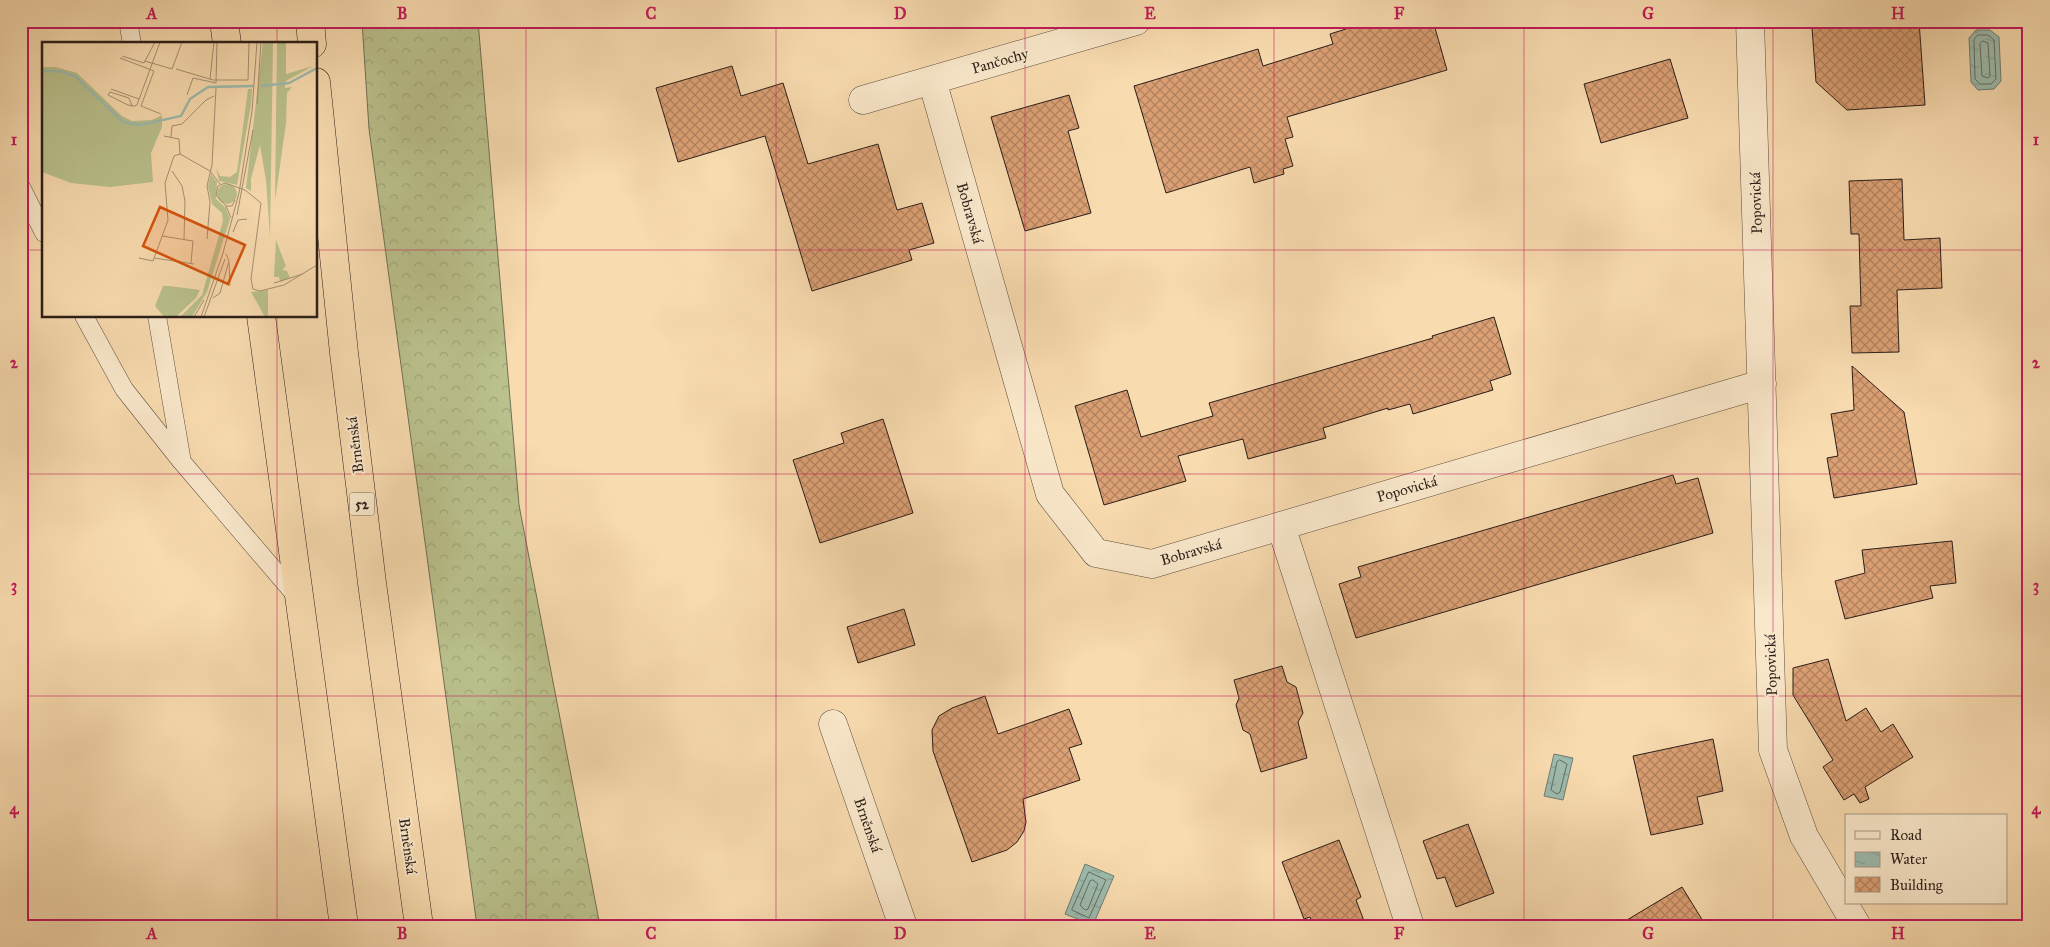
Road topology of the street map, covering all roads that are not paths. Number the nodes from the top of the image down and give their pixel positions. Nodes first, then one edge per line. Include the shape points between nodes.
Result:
1 (128, 21) edge
2 (224, 21) edge
3 (310, 21) edge
4 (1136, 21) edge
5 (1750, 21) edge
6 (132, 42) edge
7 (227, 42) edge
8 (312, 42) edge
9 (932, 80) junction
10 (863, 100) dead end
11 (318, 101) edge
12 (21, 187) edge
13 (42, 229) edge
14 (85, 318) edge
15 (157, 318) edge
16 (261, 318) edge
17 (1762, 384) junction
18 (182, 462) junction
19 (1282, 526) junction
20 (299, 600) junction
21 (833, 724) dead end
22 (344, 926) edge
23 (419, 926) edge
24 (903, 926) edge
25 (1410, 926) edge
26 (1857, 926) edge

1 - 6 lane
2 - 7 highway
3 - 8 highway
4 - 9 street, Pančochy
5 - 17 street, Popovická
9 - 10 street, Pančochy
9 - 19 street, Bobravská via 1050,494 1096,552 1152,564
11 - 23 highway, Brněnská / 52 via 345,363
12 - 13 lane
14 - 18 lane via 124,389
15 - 18 lane
16 - 20 highway
17 - 19 street, Popovická
17 - 26 street, Popovická via 1774,750 1804,836
18 - 20 lane
19 - 25 street
20 - 22 highway
21 - 24 street, Brněnská

